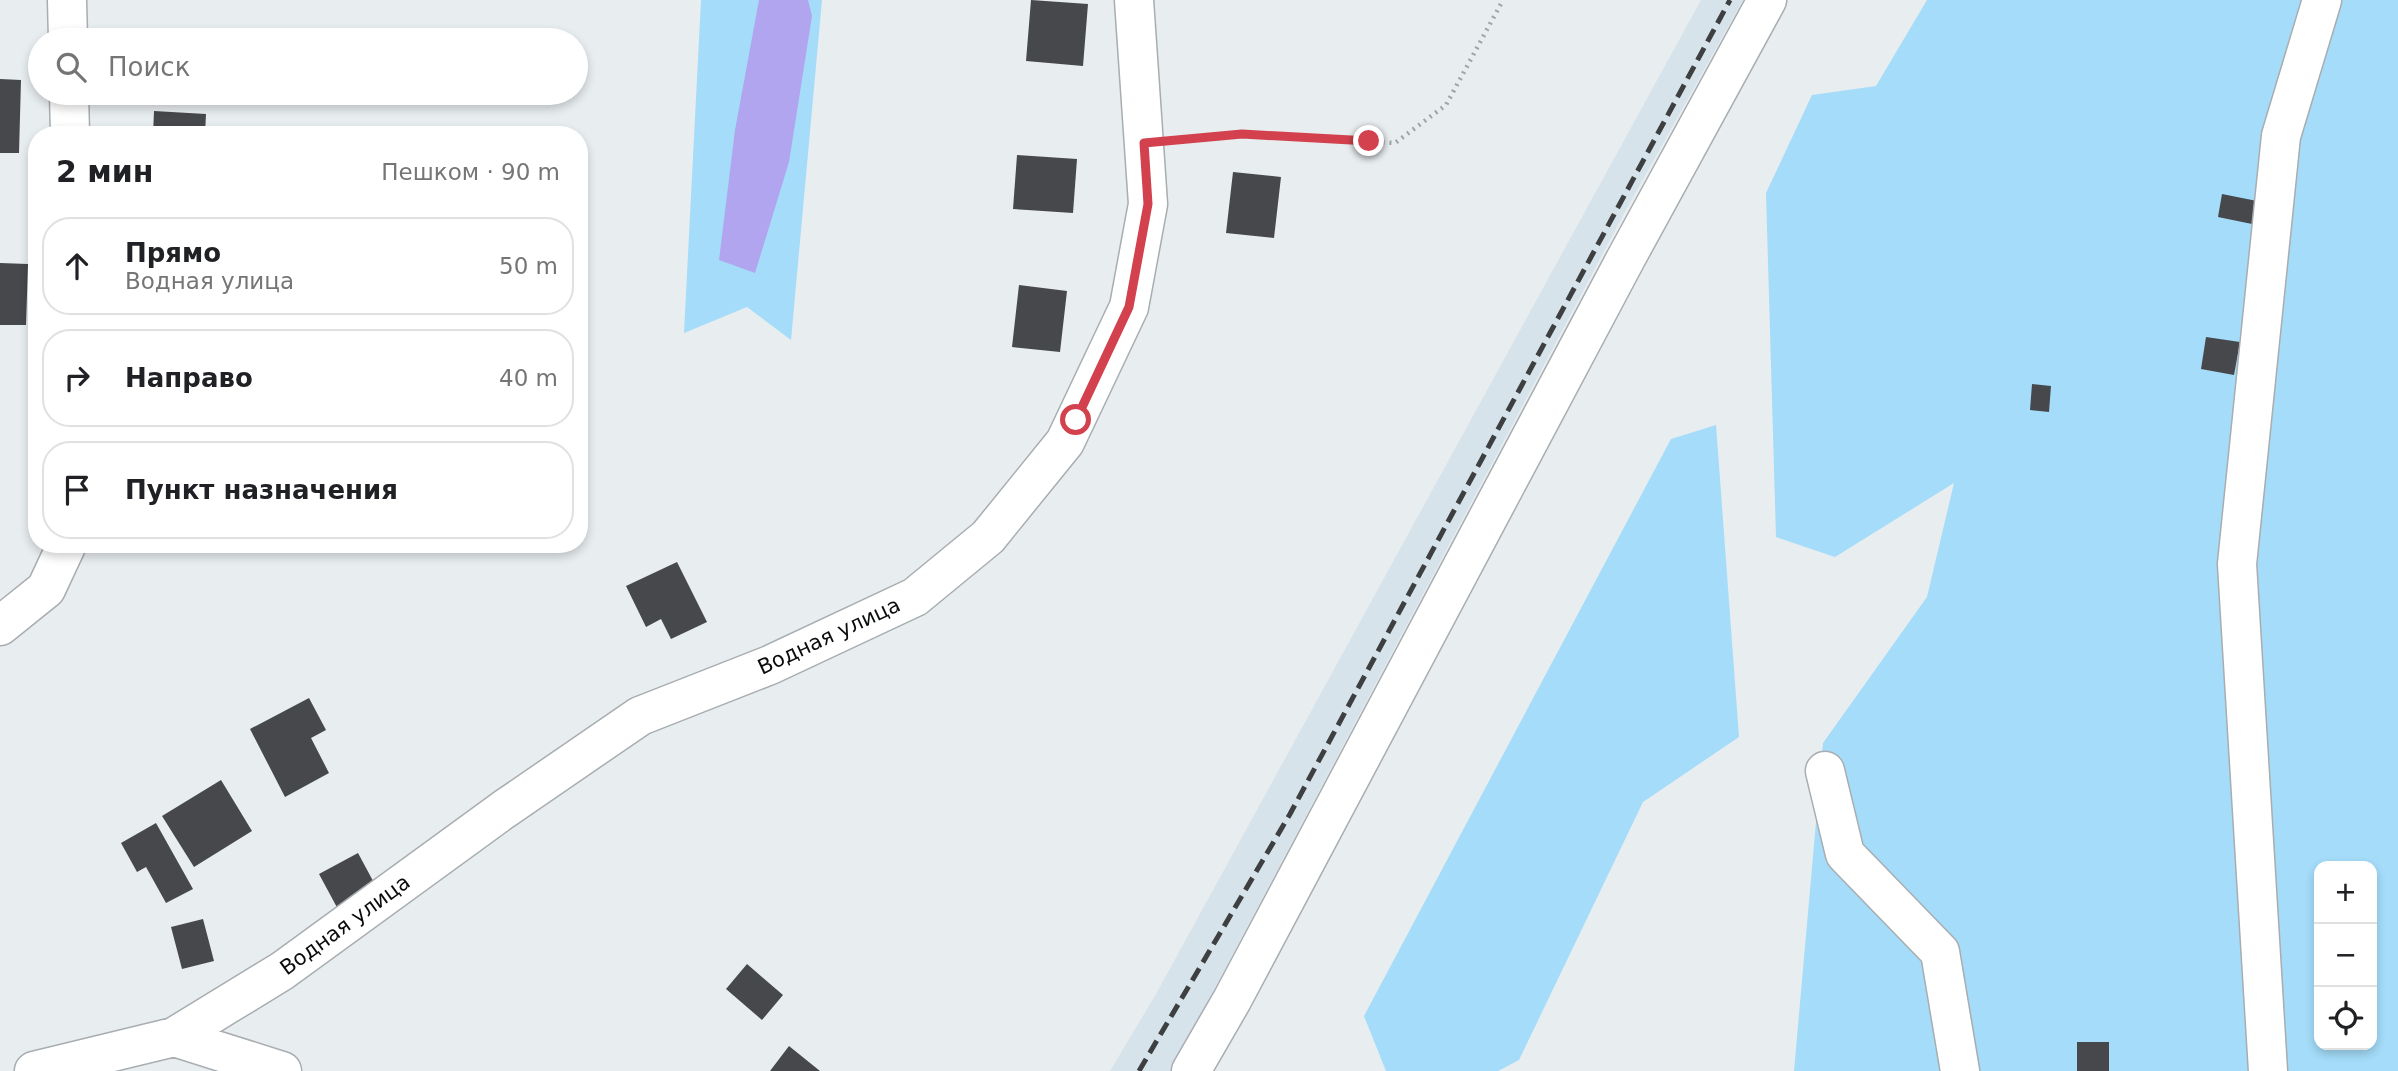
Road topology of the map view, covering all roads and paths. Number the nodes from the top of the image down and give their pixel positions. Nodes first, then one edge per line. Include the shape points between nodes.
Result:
1 (67, 0) edge
2 (1134, 0) edge
3 (1503, 0) edge
4 (1767, 0) edge
5 (2322, 0) edge
6 (68, 28) edge
7 (69, 105) edge
8 (70, 126) edge
9 (1144, 143) junction
10 (63, 553) edge
11 (0, 626) edge
12 (1825, 771) dead end
13 (174, 1037) junction
14 (34, 1071) edge
15 (282, 1071) edge
16 (1191, 1071) edge
17 (1960, 1071) edge
18 (2268, 1071) edge

1 - 6 street
2 - 9 street, Водная улица
3 - 9 path via 1446,105 1395,143 1242,134
4 - 16 street
5 - 18 street via 2281,136 2236,564
7 - 8 street
9 - 13 street, Водная улица via 1148,204 1129,307 1065,442 989,537 915,597 770,665 640,716 282,971
10 - 11 street via 46,589
12 - 17 street via 1844,854 1940,952
13 - 14 street, Водная улица
13 - 15 street

